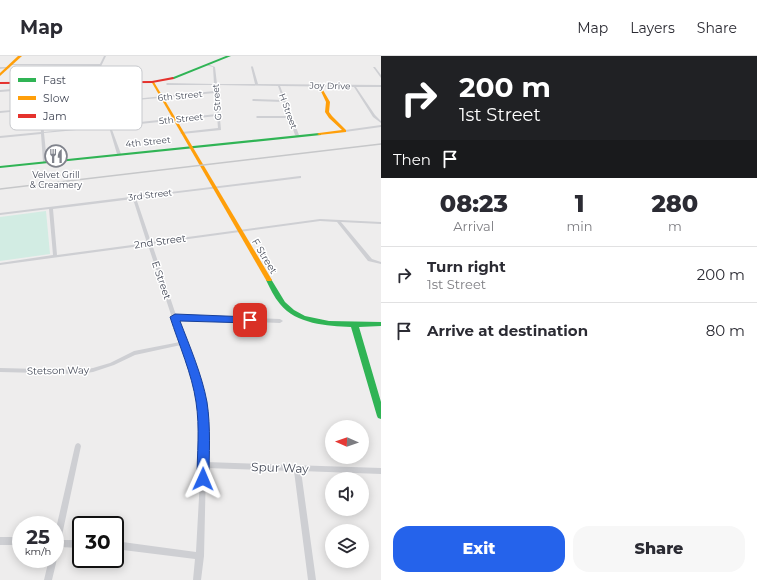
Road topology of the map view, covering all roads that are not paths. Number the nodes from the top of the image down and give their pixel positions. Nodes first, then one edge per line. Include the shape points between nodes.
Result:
1 (20, 56) edge
2 (105, 56) edge
3 (229, 56) edge
4 (208, 64) junction
5 (101, 65) joint
6 (10, 66) edge
7 (11, 66) joint
8 (10, 67) edge
9 (252, 67) dead end
10 (374, 67) dead end
11 (0, 68) edge
12 (0, 75) edge
13 (381, 77) edge
14 (0, 82) edge
15 (142, 82) edge
16 (152, 82) junction
17 (10, 83) edge
18 (167, 84) dead end
19 (216, 84) junction
20 (256, 85) junction
21 (279, 86) junction
22 (319, 86) junction
23 (381, 86) edge
24 (355, 87) junction
25 (10, 89) edge
26 (0, 91) edge
27 (216, 92) junction
28 (161, 97) junction
29 (142, 99) edge
30 (253, 100) dead end
31 (284, 101) junction
32 (10, 111) edge
33 (0, 112) edge
34 (218, 115) junction
35 (257, 117) dead end
36 (290, 117) junction
37 (174, 120) junction
38 (381, 122) edge
39 (142, 123) edge
40 (381, 126) edge
41 (43, 130) edge
42 (72, 130) edge
43 (111, 130) edge
44 (345, 131) junction
45 (182, 132) junction
46 (43, 133) junction
47 (297, 135) junction
48 (0, 137) edge
49 (191, 149) junction
50 (119, 154) junction
51 (45, 162) junction
52 (0, 167) edge
53 (300, 177) dead end
54 (212, 184) junction
55 (134, 197) junction
56 (51, 208) junction
57 (0, 214) edge
58 (338, 221) junction
59 (381, 223) edge
60 (239, 231) junction
61 (149, 243) junction
62 (56, 256) junction
63 (381, 263) edge
64 (0, 264) edge
65 (175, 317) junction
66 (280, 321) dead end
67 (354, 323) junction
68 (381, 324) edge
69 (183, 343) junction
70 (0, 370) edge
71 (381, 416) edge
72 (78, 446) dead end
73 (203, 465) junction
74 (297, 468) junction
75 (381, 471) edge
76 (62, 516) edge
77 (0, 540) edge
78 (12, 541) edge
79 (124, 546) edge
80 (200, 556) junction
81 (51, 568) edge
82 (48, 580) edge
83 (197, 580) edge
84 (312, 580) edge

1 - 7 main road
2 - 5 street
3 - 4 main road
4 - 16 main road via 178,77
4 - 19 street, G Street via 214,67
5 - 7 street
6 - 11 street
8 - 12 main road
9 - 20 street
10 - 13 street
14 - 17 main road
15 - 16 main road
16 - 28 main road, F Street
18 - 19 street, Joy Drive
19 - 20 street, Joy Drive
19 - 27 street, G Street
20 - 21 street, Joy Drive
21 - 22 street, Joy Drive
21 - 31 street, H Street
22 - 24 street, Joy Drive
22 - 44 main road via 328,102 327,112
23 - 24 street, Joy Drive
24 - 38 street via 374,116
25 - 26 street
27 - 28 street, 6th Street
27 - 34 street, G Street
28 - 29 street, 6th Street
28 - 37 main road, F Street
30 - 31 street
31 - 36 street, H Street
32 - 33 street, 6th Street
34 - 37 street, 5th Street
34 - 45 street, G Street via 220,129
35 - 36 street
36 - 47 street, H Street
37 - 39 street, 5th Street
37 - 45 main road, F Street
40 - 44 street
41 - 46 street
42 - 46 street, 5th Street
43 - 50 street
44 - 47 main road, 4th Street
45 - 49 main road, F Street
46 - 48 street, 5th Street
46 - 51 street
47 - 49 main road, 4th Street
49 - 50 main road, 4th Street
49 - 54 main road, F Street via 205,177
50 - 51 main road, 4th Street
51 - 52 main road, 4th Street
53 - 54 street, 3rd Street
54 - 55 street, 3rd Street
54 - 60 main road, F Street
55 - 56 street, 3rd Street
55 - 61 street, E Street
56 - 57 street, 3rd Street
56 - 62 street
58 - 59 street, 2nd Street
58 - 60 street, 2nd Street via 320,220
58 - 63 street via 370,260
60 - 61 street, 2nd Street
60 - 67 main road, F Street via 283,304 296,314 321,322
61 - 62 street, 2nd Street
61 - 65 street, E Street
62 - 64 street, 2nd Street
65 - 66 street
65 - 69 street, E Street
67 - 68 main road, F Street
67 - 71 main road
69 - 70 street, Stetson Way via 134,353 93,370
69 - 73 street, E Street via 202,403
72 - 76 street
73 - 74 street, Spur Way
73 - 80 street, E Street
74 - 75 street, Spur Way
74 - 84 street
77 - 78 street
79 - 80 street
80 - 83 street, E Street
81 - 82 street

